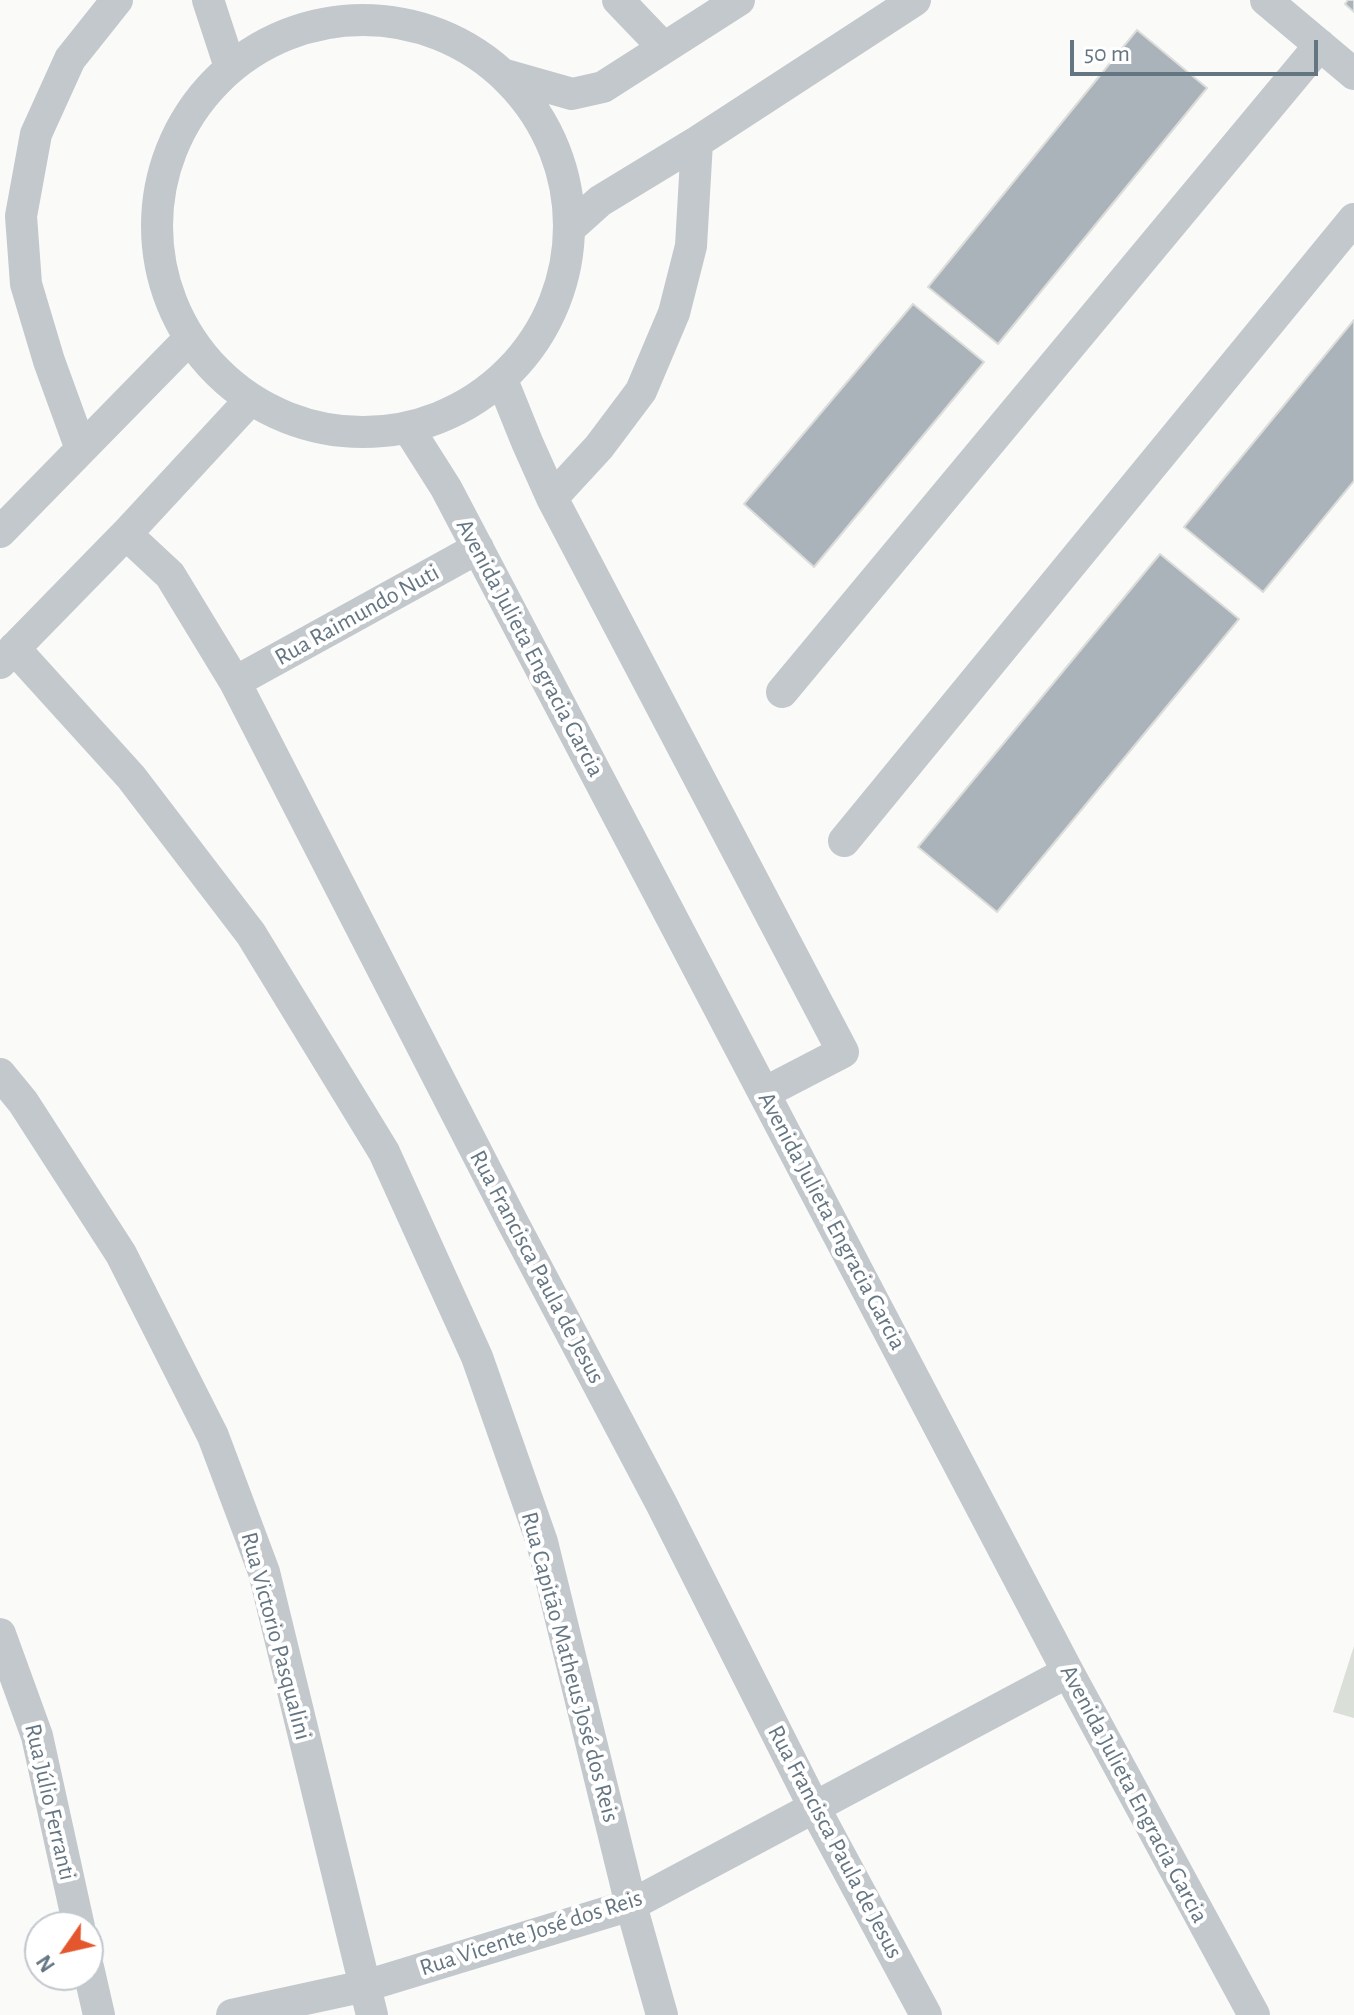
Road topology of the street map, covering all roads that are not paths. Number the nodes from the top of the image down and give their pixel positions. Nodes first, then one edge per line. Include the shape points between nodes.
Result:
1 (117, 0) edge
2 (208, 0) edge
3 (618, 0) edge
4 (739, 0) edge
5 (915, 0) edge
6 (1266, 0) edge
7 (346, 9) edge
8 (1320, 45) junction
9 (664, 48) junction
10 (230, 67) junction
11 (1354, 74) edge
12 (505, 75) junction
13 (697, 142) junction
14 (1354, 219) edge
15 (571, 227) junction
16 (190, 338) junction
17 (502, 380) junction
18 (251, 399) junction
19 (408, 428) junction
20 (81, 449) junction
21 (552, 498) junction
22 (0, 532) edge
23 (126, 534) junction
24 (478, 548) junction
25 (7, 656) edge
26 (235, 682) junction
27 (782, 692) dead end
28 (844, 841) dead end
29 (0, 1074) edge
30 (764, 1093) junction
31 (0, 1634) edge
32 (1068, 1672) junction
33 (814, 1807) junction
34 (631, 1905) junction
35 (75, 1911) edge
36 (94, 1991) edge
37 (368, 2000) edge
38 (99, 2015) edge
39 (232, 2015) edge
40 (662, 2015) edge
41 (926, 2015) edge
42 (1254, 2015) edge

1 - 20 street via 70,59 36,134 21,216 26,284
2 - 10 street
3 - 9 street
4 - 9 street
5 - 13 street
6 - 8 street
7 - 10 street via 286,33
7 - 12 street via 459,42
8 - 11 street
8 - 27 street
9 - 12 street via 603,87 572,94
10 - 16 street via 190,112 165,166 157,224 165,284
12 - 15 street via 540,119 563,171
13 - 15 street via 600,201
13 - 21 street via 691,246 674,313 641,391
14 - 28 street
15 - 17 street via 553,311
16 - 18 street via 218,372
16 - 20 street
17 - 19 street via 458,411
17 - 21 street
18 - 19 street via 300,423 354,433
18 - 23 street
19 - 24 street, Avenida Julieta Engracia Garcia
20 - 22 street
21 - 30 street via 843,1052
23 - 25 street
23 - 26 street, Rua Francisca Paula de Jesus via 170,575
24 - 26 street, Rua Raimundo Nuti
24 - 30 street, Avenida Julieta Engracia Garcia
25 - 34 street, Rua Capitão Matheus José dos Reis via 131,777 251,934 384,1152 477,1357 542,1542
26 - 33 street, Rua Francisca Paula de Jesus
29 - 37 street, Rua Victorio Pasqualini via 121,1254 213,1436 264,1572
30 - 32 street, Avenida Julieta Engracia Garcia
31 - 35 street, Rua Júlio Ferranti via 37,1736
32 - 33 street, Rua Vicente José dos Reis
32 - 42 street, Avenida Julieta Engracia Garcia
33 - 34 street, Rua Vicente José dos Reis
33 - 41 street, Rua Francisca Paula de Jesus
34 - 37 street, Rua Vicente José dos Reis
34 - 40 street, Rua Capitão Matheus José dos Reis
36 - 38 street
37 - 39 street, Rua Vicente José dos Reis

